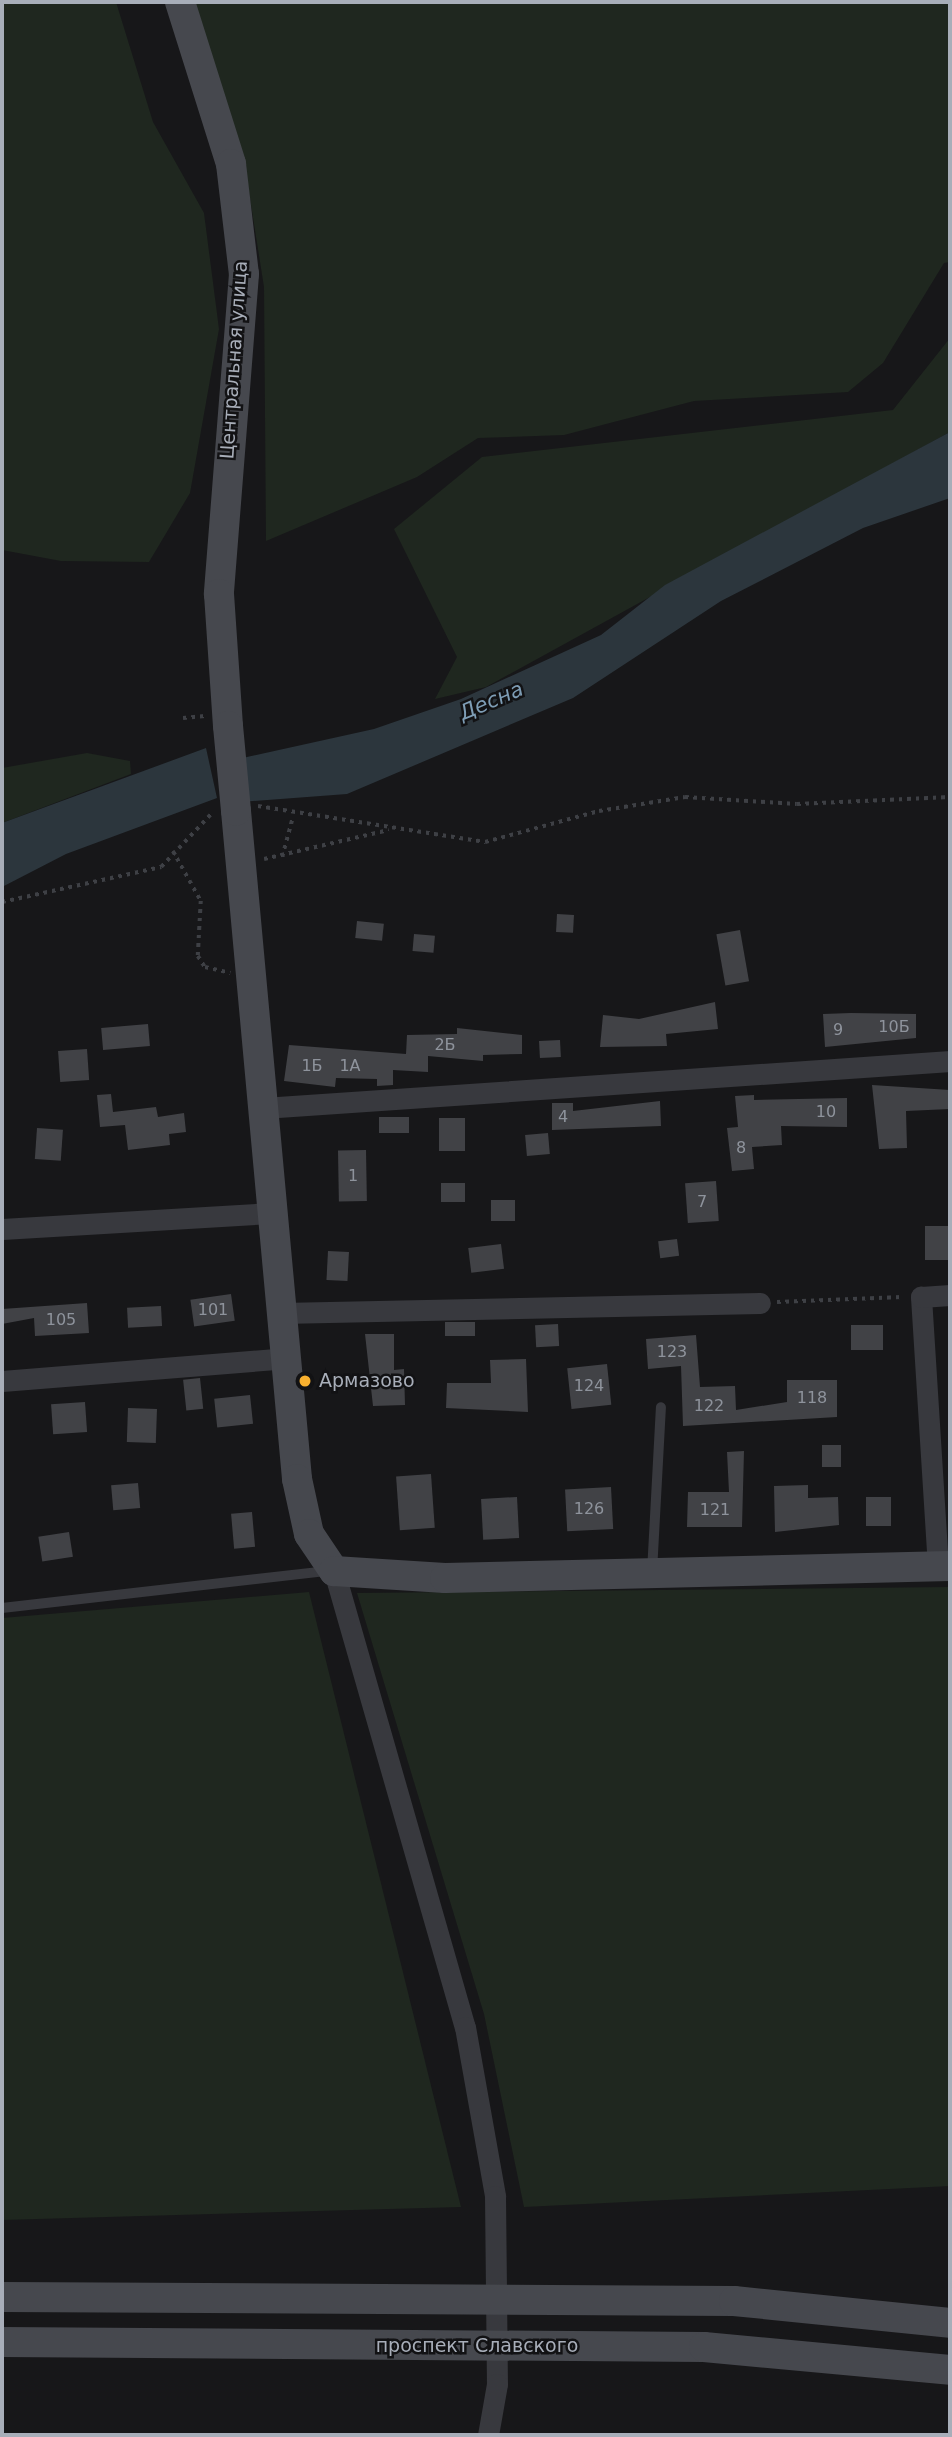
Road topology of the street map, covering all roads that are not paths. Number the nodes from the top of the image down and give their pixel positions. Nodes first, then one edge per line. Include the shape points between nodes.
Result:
1 (180, 2) edge
2 (950, 1061) edge
3 (263, 1108) junction
4 (272, 1213) junction
5 (2, 1229) edge
6 (950, 1295) edge
7 (760, 1303) road end
8 (281, 1313) junction
9 (285, 1358) junction
10 (2, 1381) edge
11 (662, 1407) dead end
12 (944, 1567) edge
13 (334, 1571) junction
14 (652, 1574) junction
15 (2, 1608) edge
16 (2, 2297) edge
17 (496, 2300) junction
18 (950, 2323) edge
19 (2, 2342) edge
20 (497, 2347) junction
21 (950, 2370) edge
22 (488, 2435) edge

1 - 3 street, Центральная улица, bridge via 231,163 244,274 219,594
2 - 3 street
3 - 4 street, Центральная улица
4 - 5 street
4 - 8 street, Центральная улица
6 - 12 street via 921,1297
7 - 8 street
8 - 9 street, Центральная улица
9 - 10 street
9 - 13 street, Центральная улица via 297,1479 309,1534
11 - 14 lane
12 - 14 street
13 - 14 street via 392,1578
13 - 15 lane via 279,1572
13 - 17 street via 465,2027 495,2196
16 - 17 street
17 - 18 street via 734,2301
17 - 20 street
19 - 20 street, проспект Славского
20 - 21 street, проспект Славского via 704,2347
20 - 22 street

